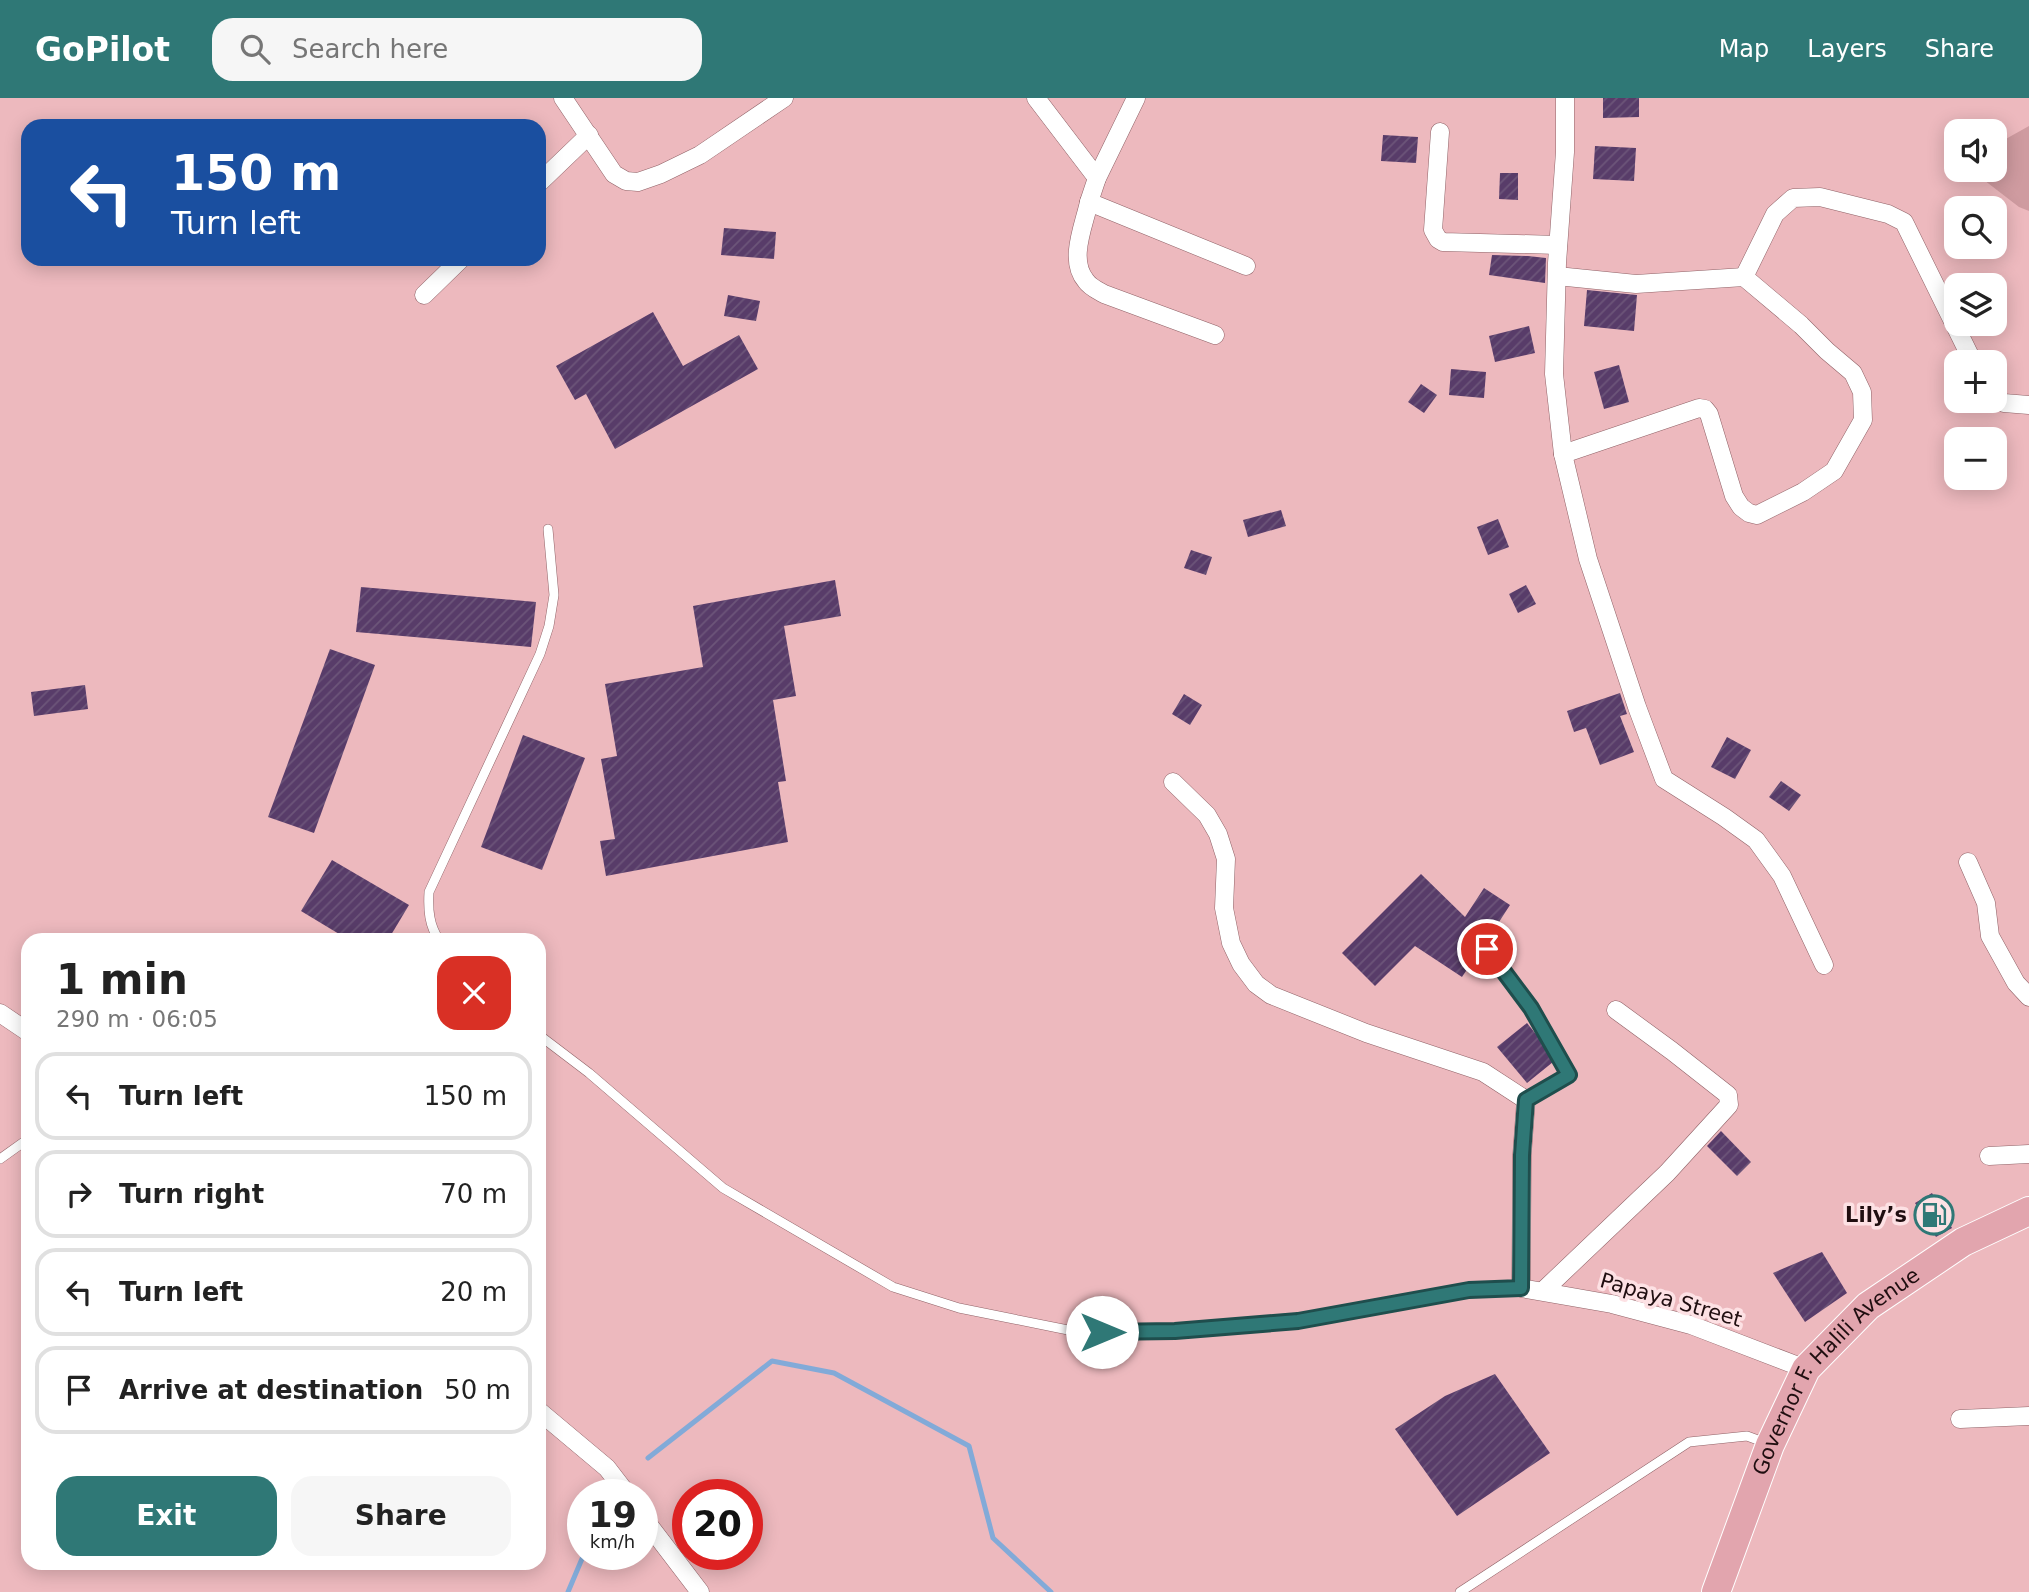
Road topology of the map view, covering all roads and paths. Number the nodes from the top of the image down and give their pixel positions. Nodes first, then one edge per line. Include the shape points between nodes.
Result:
1 (564, 98) edge
2 (784, 98) edge
3 (1036, 98) edge
4 (1136, 98) edge
5 (1564, 98) edge
6 (1440, 132) dead end
7 (589, 135) junction
8 (546, 176) edge
9 (1097, 178) junction
10 (1089, 202) junction
11 (1558, 245) junction
12 (454, 266) edge
13 (1245, 266) dead end
14 (1557, 276) junction
15 (1744, 277) junction
16 (424, 295) dead end
17 (1214, 335) dead end
18 (1967, 350) edge
19 (2007, 402) edge
20 (2029, 405) edge
21 (1563, 454) junction
22 (548, 529) dead end
23 (1173, 782) dead end
24 (1968, 862) dead end
25 (434, 933) edge
26 (1487, 949) dead end
27 (1824, 965) dead end
28 (2029, 997) edge
29 (1616, 1010) dead end
30 (0, 1013) edge
31 (21, 1027) edge
32 (546, 1040) edge
33 (1526, 1100) junction
34 (21, 1144) edge
35 (2029, 1154) edge
36 (1989, 1156) dead end
37 (0, 1159) edge
38 (2029, 1211) edge
39 (1521, 1288) junction
40 (1543, 1291) junction
41 (1806, 1370) junction
42 (2029, 1416) edge
43 (546, 1417) edge
44 (1960, 1419) dead end
45 (1770, 1445) junction
46 (615, 1479) edge
47 (658, 1537) edge
48 (700, 1592) edge
49 (1460, 1592) edge
50 (1716, 1592) edge

1 - 7 street
2 - 7 street via 700,155 638,182 614,174
3 - 9 street
4 - 9 street
5 - 11 street
6 - 11 street via 1433,230 1438,239
7 - 8 street
9 - 10 street
10 - 13 street
10 - 17 street via 1076,259 1088,284
11 - 14 street
12 - 16 street
14 - 15 street via 1636,284
14 - 21 street via 1554,374
15 - 18 street via 1774,214 1793,198 1820,197 1888,214 1910,231
15 - 21 street via 1853,373 1862,392 1863,420 1834,471 1758,514 1749,513 1734,496 1709,414 1699,408
19 - 20 street
21 - 27 street via 1587,559 1664,779 1756,840 1782,876
22 - 25 lane via 554,595 549,626 429,892
23 - 33 street via 1207,815 1218,834 1226,859 1224,908 1231,943 1256,984 1271,995 1366,1033 1483,1072
24 - 28 street via 1986,903 1990,936
26 - 33 lane via 1531,1008 1569,1075
29 - 40 street via 1728,1095 1729,1105 1667,1173
30 - 31 street
32 - 39 lane via 723,1188 893,1287 959,1308 1078,1332 1175,1331 1298,1321 1469,1290
33 - 39 street
34 - 37 lane
35 - 36 street
38 - 41 main road, Governor F. Halili Avenue via 1963,1242 1868,1306
39 - 40 street, Papaya Street
40 - 41 street, Papaya Street via 1690,1325
41 - 45 main road, Governor F. Halili Avenue
42 - 44 street
43 - 46 street
45 - 49 lane via 1747,1436 1689,1442
45 - 50 main road, Governor F. Halili Avenue
47 - 48 street

